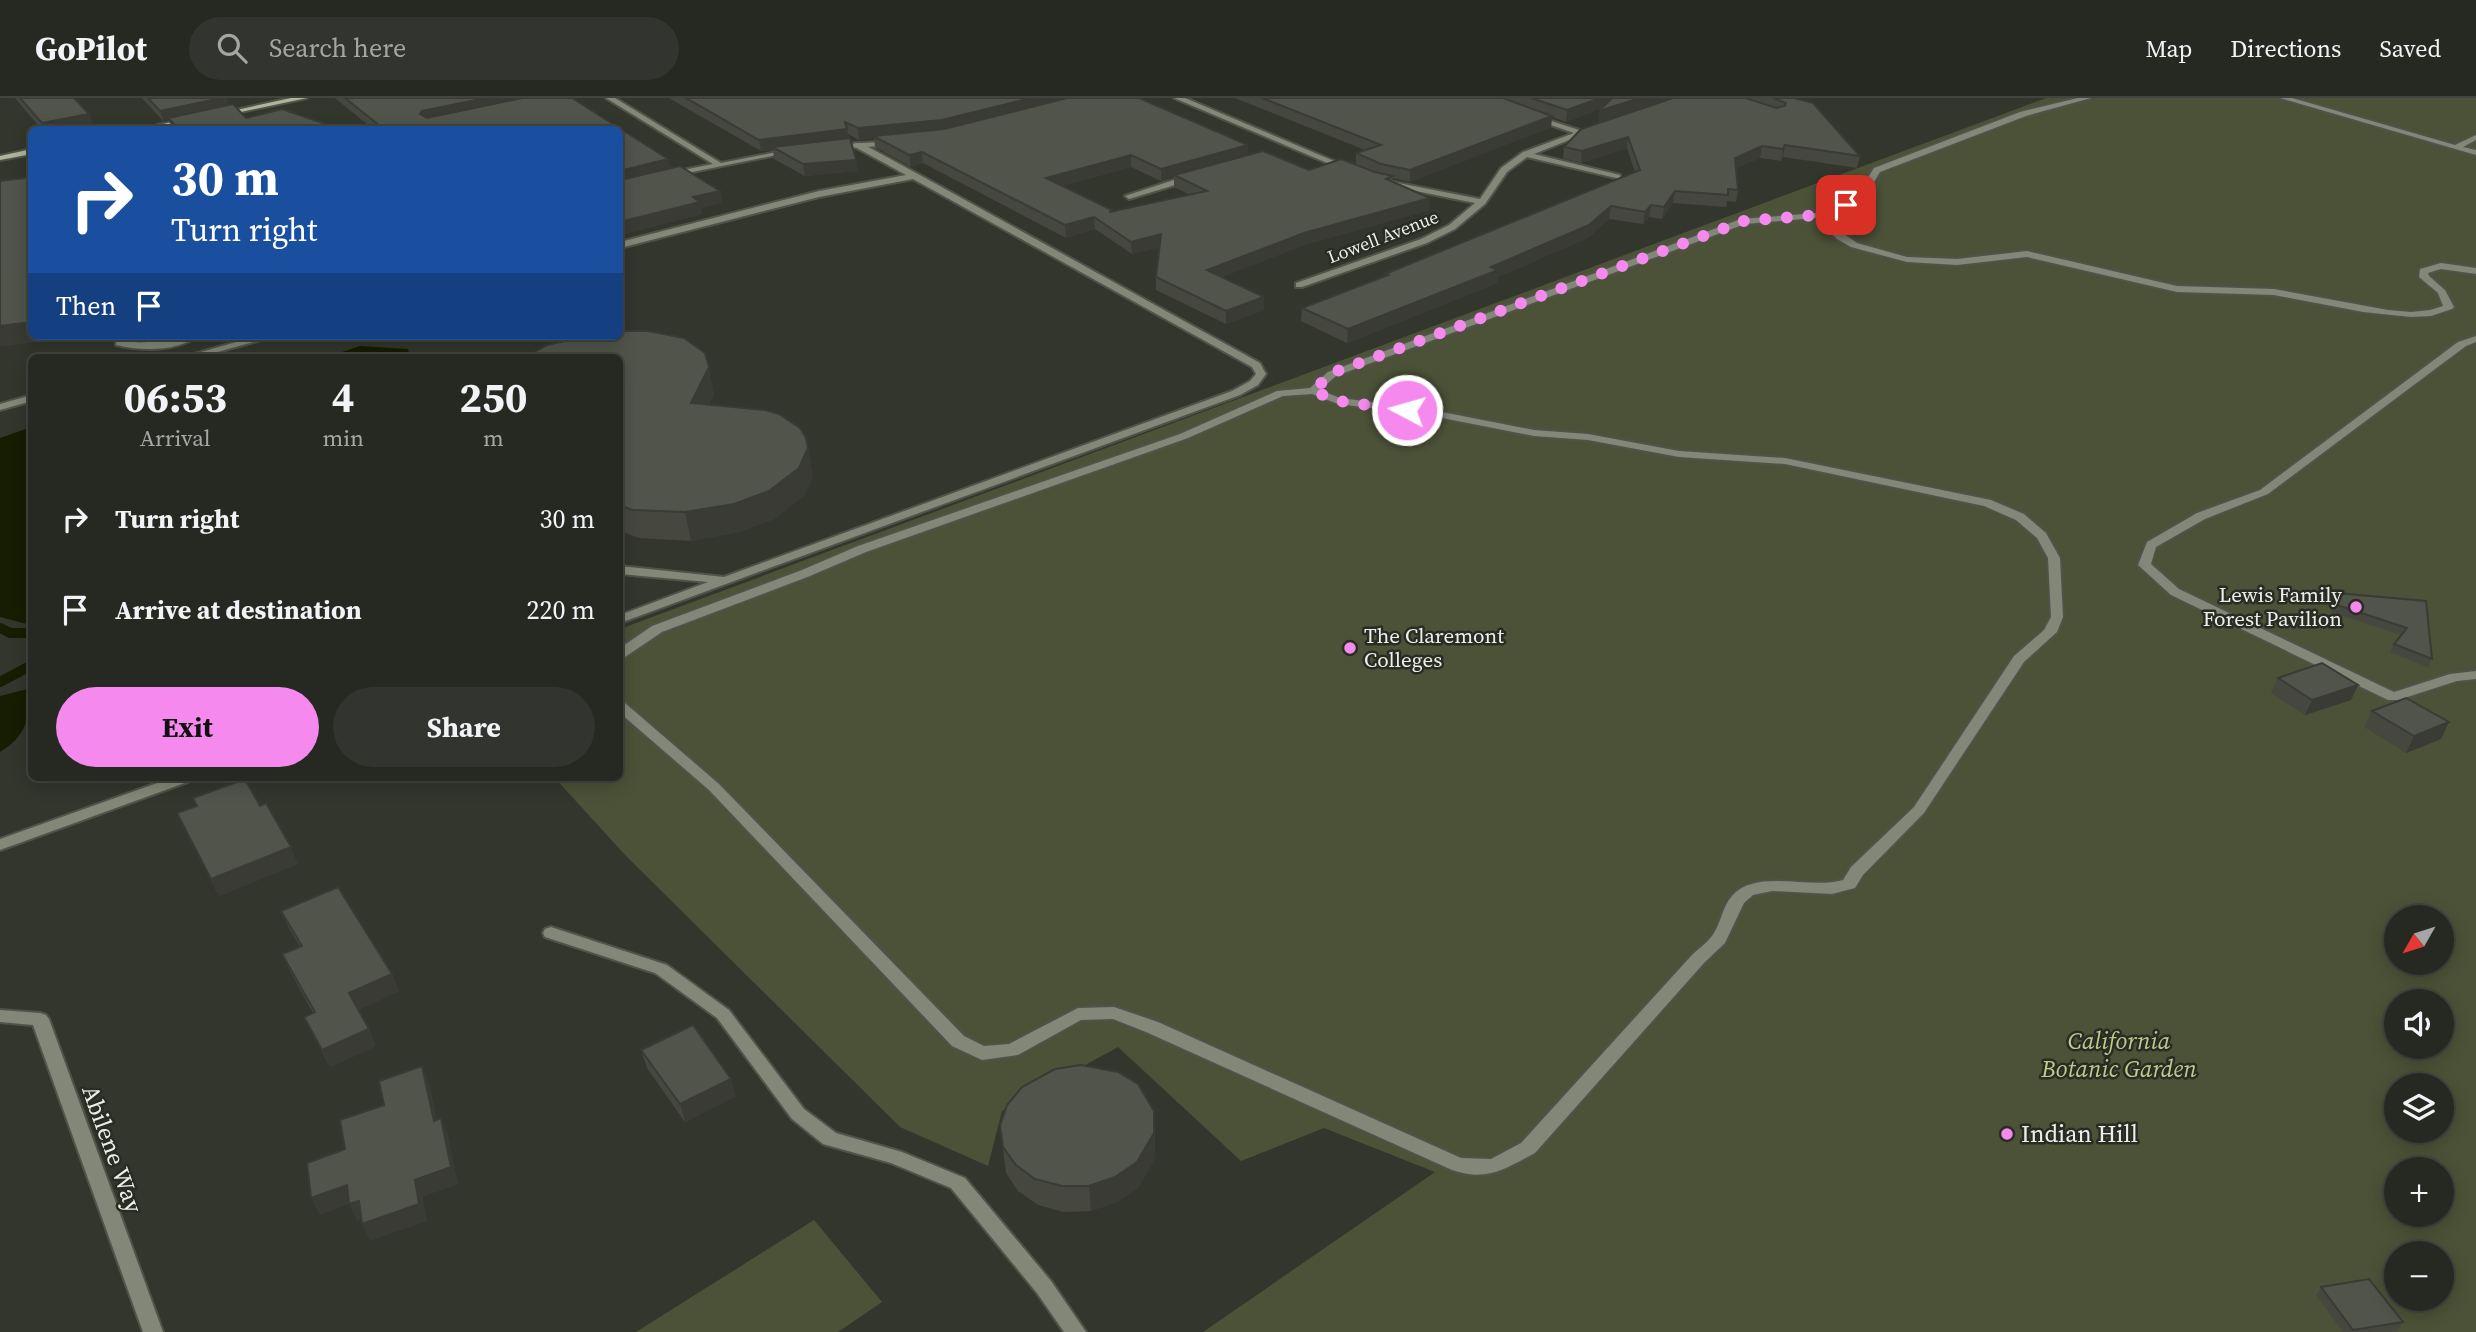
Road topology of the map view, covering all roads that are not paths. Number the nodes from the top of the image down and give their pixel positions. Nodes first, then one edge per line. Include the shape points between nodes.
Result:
1 (303, 98) edge
2 (610, 98) edge
3 (1178, 98) edge
4 (2087, 98) edge
5 (2284, 98) edge
6 (283, 100) edge
7 (1532, 115) edge
8 (212, 116) edge
9 (199, 118) edge
10 (1605, 125) edge
11 (161, 126) edge
12 (1581, 133) junction
13 (2476, 137) edge
14 (898, 142) edge
15 (858, 145) junction
16 (2457, 147) junction
17 (1294, 148) junction
18 (818, 149) edge
19 (805, 150) edge
20 (1281, 151) dead end
21 (28, 152) edge
22 (2476, 153) edge
23 (1526, 154) junction
24 (0, 158) edge
25 (718, 164) junction
26 (1354, 171) edge
27 (1205, 173) edge
28 (1366, 175) edge
29 (915, 176) junction
30 (1617, 177) edge
31 (656, 179) edge
32 (1129, 195) dead end
33 (1482, 202) junction
34 (1831, 214) junction
35 (623, 244) edge
36 (2476, 271) edge
37 (1299, 285) dead end
38 (2476, 339) edge
39 (121, 340) edge
40 (183, 340) edge
41 (254, 340) edge
42 (200, 354) edge
43 (1313, 391) junction
44 (28, 399) edge
45 (0, 407) edge
46 (623, 570) edge
47 (727, 580) junction
48 (623, 618) edge
49 (623, 652) edge
50 (2476, 675) edge
51 (623, 709) edge
52 (177, 781) edge
53 (0, 845) edge
54 (551, 933) dead end
55 (0, 1016) edge
56 (153, 1332) edge
57 (1076, 1332) edge

1 - 6 main road
2 - 25 street
3 - 17 street
4 - 34 street via 2030,112 1877,170 1861,197
5 - 16 street
6 - 8 main road
7 - 12 street
9 - 11 main road
10 - 12 street, Lowell Avenue
12 - 23 street, Lowell Avenue
13 - 16 street
14 - 15 street
15 - 18 street
15 - 29 street
16 - 22 street
17 - 20 street
17 - 26 street
19 - 25 street
21 - 24 main road
23 - 30 street
23 - 33 street, Lowell Avenue via 1504,170
25 - 31 street
27 - 32 street
28 - 33 street
29 - 35 street via 819,194
29 - 47 street via 1256,365 1261,374 1236,393
33 - 37 street, Lowell Avenue via 1452,228 1424,241
34 - 36 street via 1829,228 1834,234 1905,259 1959,262 2026,254 2177,289 2277,292 2395,313 2440,312 2449,307 2423,271 2441,266
34 - 43 street via 1744,221 1332,373
38 - 50 street via 2462,344 2264,492 2201,516 2151,545 2144,565 2175,592 2393,697
39 - 40 street via 141,349
41 - 42 street
43 - 49 street via 1281,393 1184,436 862,549 657,629
43 - 51 street via 1338,401 1534,433 1588,437 1679,454 1785,461 1935,490 2020,517 2042,536 2054,558 2057,617 2050,632 2019,659 1919,810 1849,884 1832,889 1772,887 1748,891 1737,900 1719,939 1528,1147 1493,1167 1458,1165 1114,1013 1078,1014 1012,1049 982,1053 958,1041 714,788
44 - 45 street
46 - 47 street
47 - 48 street
52 - 53 street
54 - 57 street via 661,970 723,1014 798,1114 830,1139 895,1157 958,1183
55 - 56 street, Abilene Way via 40,1019

